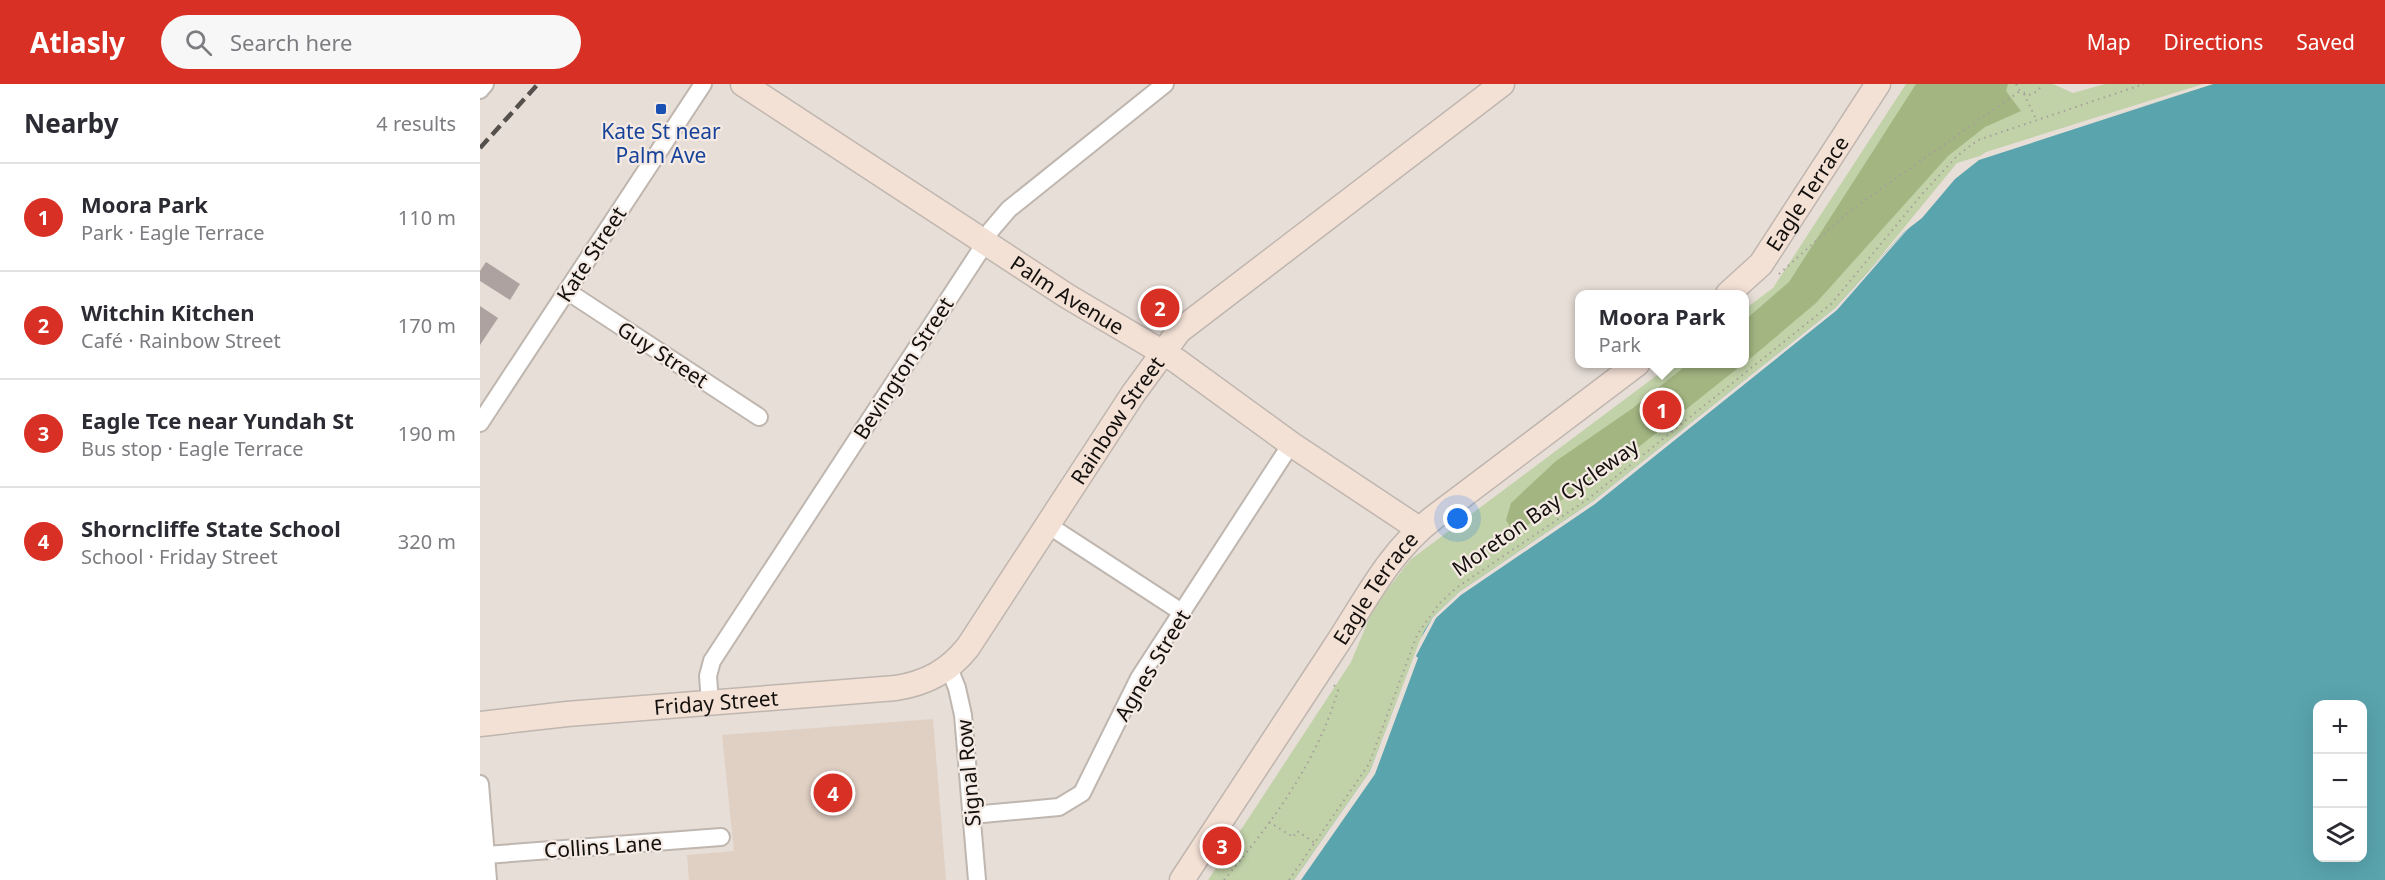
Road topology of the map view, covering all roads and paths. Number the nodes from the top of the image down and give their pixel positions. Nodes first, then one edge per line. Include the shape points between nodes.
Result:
1 (485, 84) edge
2 (703, 84) edge
3 (743, 84) edge
4 (1502, 84) edge
5 (1878, 84) edge
6 (2016, 84) edge
7 (2042, 84) edge
8 (2144, 84) edge
9 (1155, 87) edge
10 (480, 90) edge
11 (2019, 91) junction
12 (2024, 94) junction
13 (2036, 119) junction
14 (985, 242) junction
15 (1773, 273) dead end
16 (1732, 290) edge
17 (567, 291) junction
18 (1162, 352) junction
19 (1630, 368) edge
20 (759, 417) dead end
21 (480, 423) edge
22 (1291, 444) junction
23 (1048, 525) junction
24 (1419, 529) junction
25 (1183, 613) junction
26 (949, 668) junction
27 (1332, 681) dead end
28 (710, 702) junction
29 (480, 724) edge
30 (480, 784) edge
31 (972, 815) junction
32 (1269, 822) junction
33 (721, 837) dead end
34 (1315, 843) junction
35 (486, 855) junction
36 (488, 880) edge
37 (977, 880) edge
38 (1182, 880) edge
39 (1224, 880) edge
40 (1289, 880) edge

1 - 10 street
2 - 17 street, Kate Street
3 - 14 street, Palm Avenue
4 - 18 street, Rainbow Street via 1186,325
5 - 16 street, Eagle Terrace via 1761,264
6 - 11 path
7 - 12 path via 2034,94
8 - 13 path, Moreton Bay Cycleway
9 - 14 street, Bevington Street via 1009,209
11 - 12 path
11 - 15 path via 1851,210 1776,276
12 - 13 path
13 - 34 path, Moreton Bay Cycleway via 1978,140 1958,156 1831,304 1588,500 1456,588 1439,604 1417,635 1368,764
14 - 18 street, Palm Avenue
14 - 28 street, Bevington Street via 712,661 708,676
17 - 20 street, Guy Street
17 - 21 street, Kate Street
18 - 22 street, Palm Avenue
18 - 23 street, Rainbow Street
19 - 24 street, Eagle Terrace
22 - 24 street, Palm Avenue
22 - 25 street, Agnes Street
23 - 25 street
23 - 26 street, Rainbow Street via 968,647
24 - 38 street, Eagle Terrace via 1375,582
25 - 31 street, Agnes Street via 1128,698 1083,793 1059,807
26 - 28 street, Friday Street via 921,683 896,688
26 - 31 street, Signal Row via 963,715
27 - 32 path via 1338,690 1329,720 1287,798
28 - 29 street, Friday Street
30 - 35 street
31 - 37 street, Signal Row
32 - 34 path via 1293,837 1297,831
32 - 39 path
33 - 35 street, Collins Lane
34 - 40 path, Moreton Bay Cycleway
35 - 36 street

